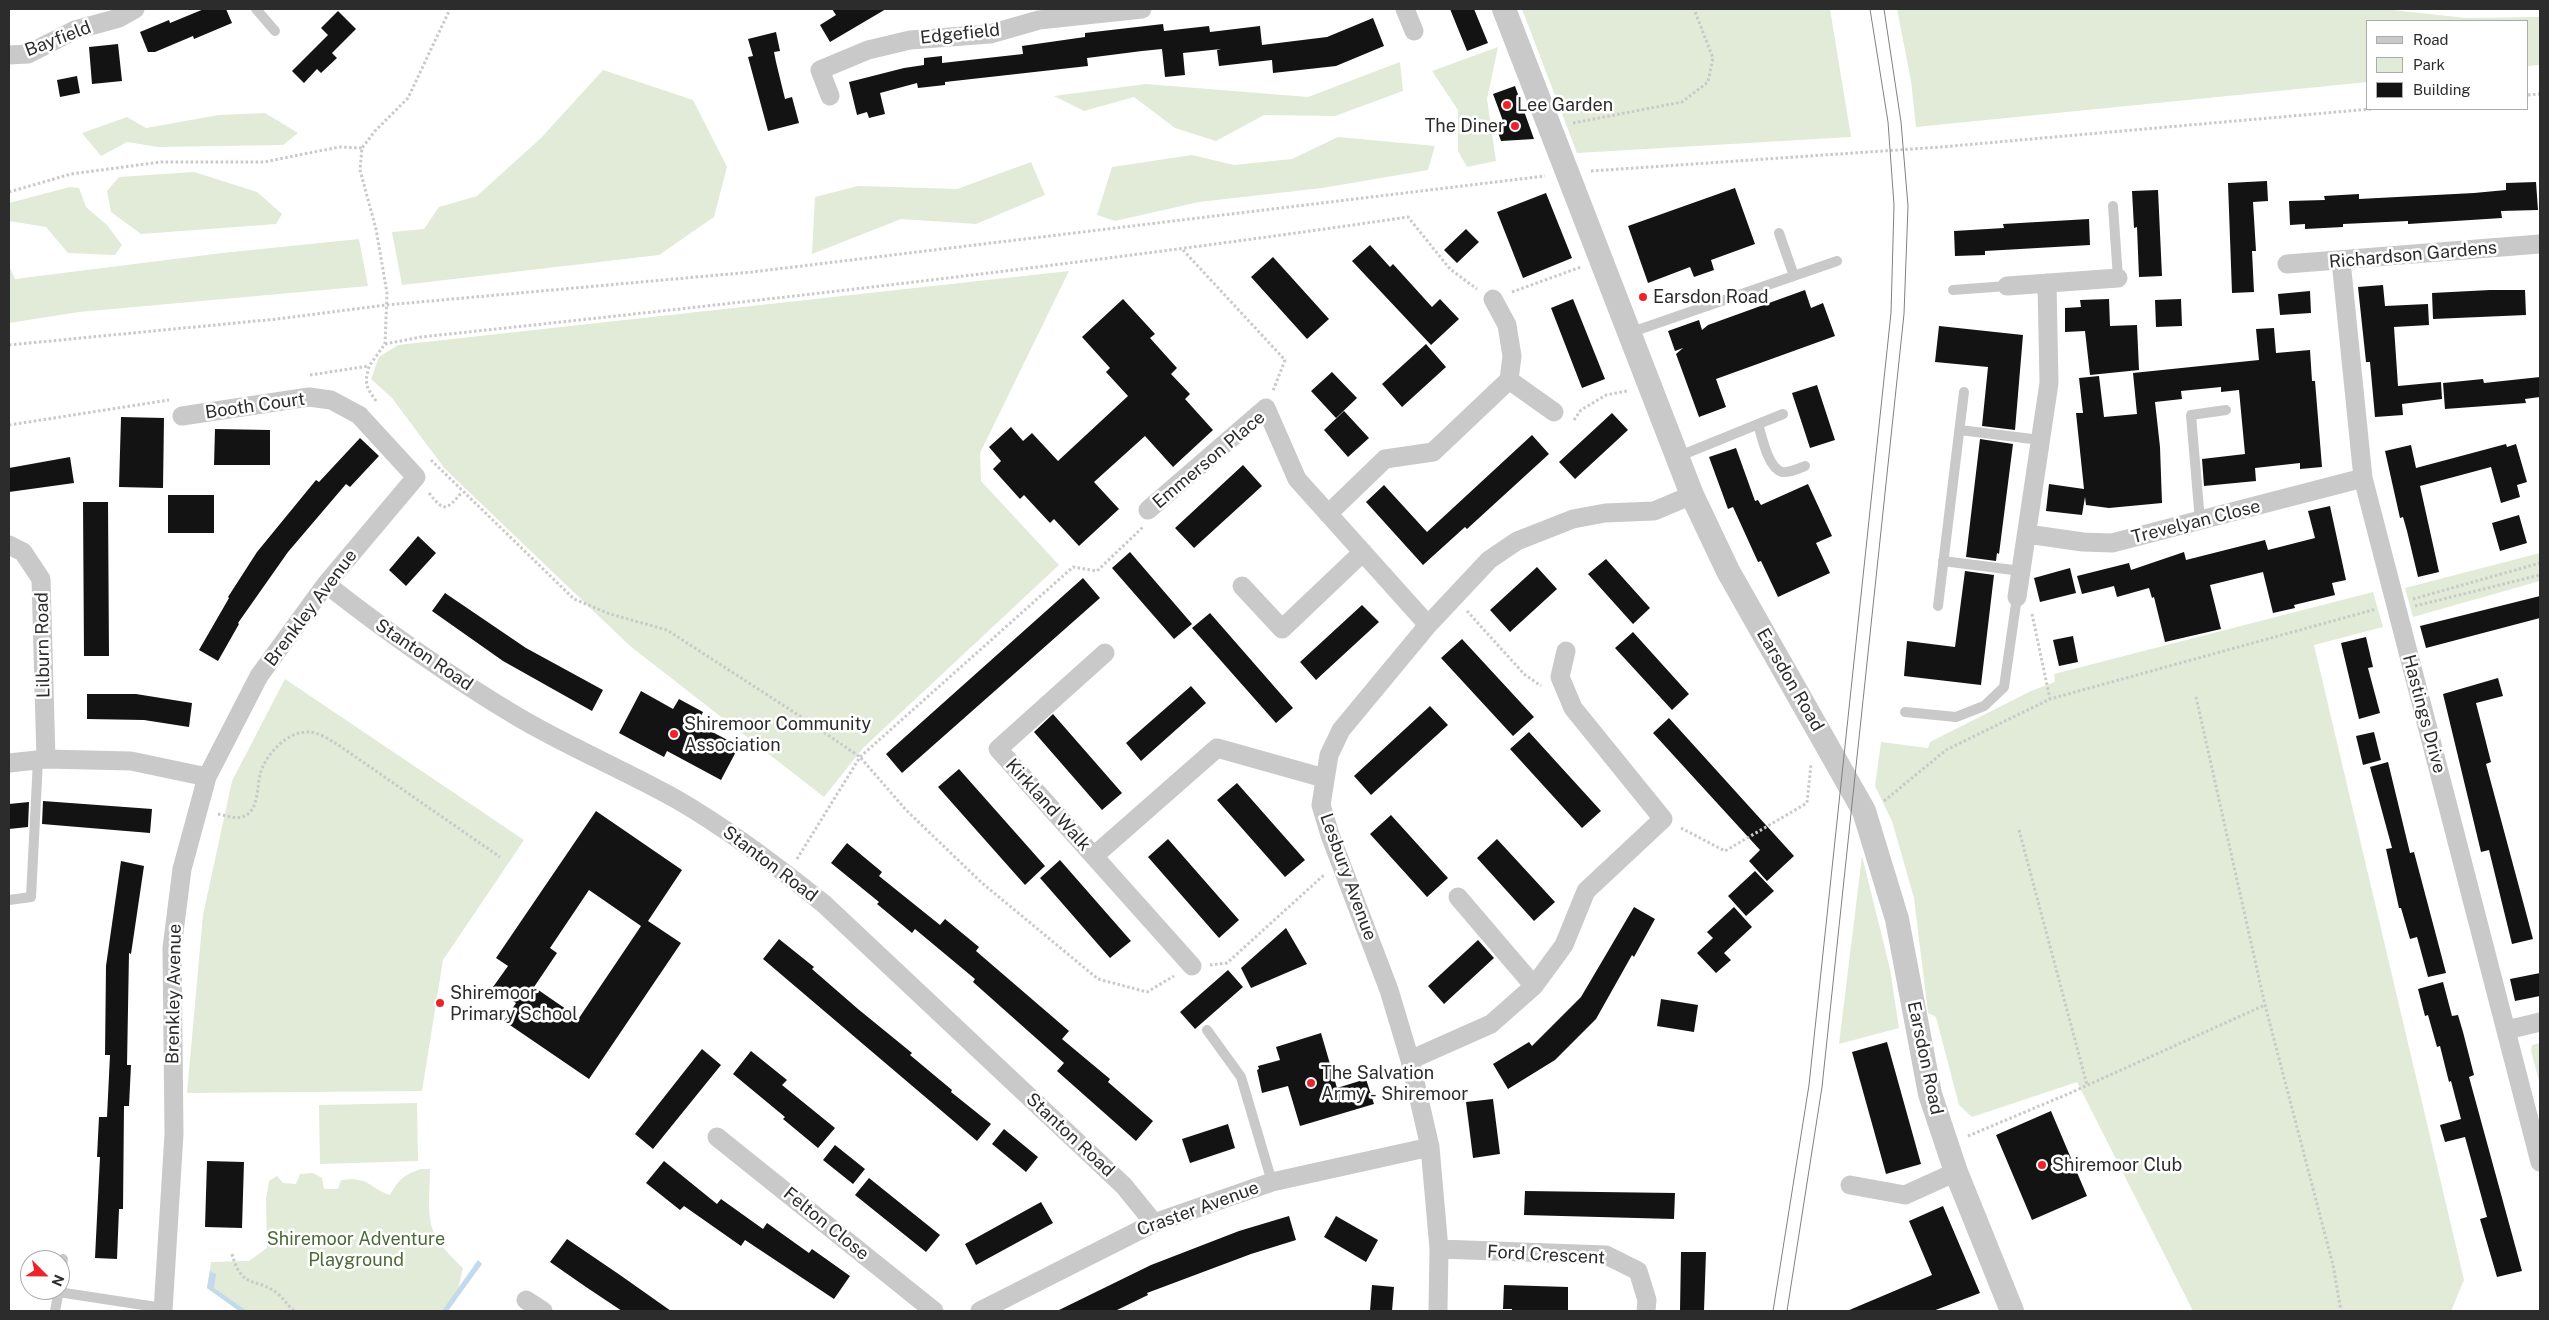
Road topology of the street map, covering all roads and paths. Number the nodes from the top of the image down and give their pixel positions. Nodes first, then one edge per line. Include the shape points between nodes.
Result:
1 (135, 9) edge
2 (256, 9) edge
3 (450, 9) edge
4 (1135, 9) edge
5 (1405, 9) edge
6 (1504, 9) edge
7 (1694, 9) edge
8 (276, 31) dead end
9 (1414, 31) dead end
10 (9, 55) edge
11 (830, 96) dead end
12 (2366, 109) edge
13 (1550, 128) junction
14 (362, 148) junction
15 (1567, 173) junction
16 (9, 192) edge
17 (2113, 206) dead end
18 (1779, 233) dead end
19 (2540, 244) edge
20 (1182, 250) junction
21 (1601, 260) junction
22 (1837, 261) dead end
23 (2341, 261) junction
24 (2286, 264) dead end
25 (1794, 276) junction
26 (2118, 278) joint
27 (2047, 284) junction
28 (2007, 286) joint
29 (1953, 290) dead end
30 (1493, 299) junction
31 (386, 305) junction
32 (1629, 333) junction
33 (385, 344) junction
34 (9, 345) edge
35 (1509, 380) junction
36 (1650, 386) junction
37 (1964, 392) dead end
38 (1266, 408) junction
39 (383, 409) dead end
40 (2226, 410) dead end
41 (1554, 412) joint
42 (1783, 414) dead end
43 (182, 416) dead end
44 (1758, 424) junction
45 (1960, 430) junction
46 (2040, 440) junction
47 (1677, 457) junction
48 (429, 458) dead end
49 (1805, 466) dead end
50 (416, 477) junction
51 (2363, 478) junction
52 (462, 492) junction
53 (1692, 495) junction
54 (1148, 510) joint
55 (1328, 514) junction
56 (2200, 520) junction
57 (2026, 534) junction
58 (9, 545) edge
59 (1362, 552) junction
60 (1944, 561) junction
61 (2540, 563) edge
62 (2021, 571) junction
63 (2540, 575) edge
64 (326, 584) junction
65 (1242, 586) dead end
66 (1454, 597) junction
67 (2017, 597) junction
68 (2395, 604) junction
69 (1938, 606) dead end
70 (1428, 625) junction
71 (1566, 651) dead end
72 (1105, 653) dead end
73 (1545, 688) dead end
74 (2196, 697) dead end
75 (2050, 700) junction
76 (1905, 712) dead end
77 (860, 757) junction
78 (42, 759) junction
79 (9, 763) edge
80 (207, 777) junction
81 (1324, 778) junction
82 (1807, 803) dead end
83 (199, 808) junction
84 (1871, 809) junction
85 (1664, 819) junction
86 (2019, 830) dead end
87 (1094, 856) junction
88 (500, 857) dead end
89 (1340, 861) junction
90 (788, 875) junction
91 (1458, 897) dead end
92 (9, 900) edge
93 (1192, 966) junction
94 (1534, 986) junction
95 (2265, 1005) junction
96 (2540, 1022) edge
97 (1207, 1030) dead end
98 (2507, 1030) junction
99 (1410, 1060) junction
100 (2087, 1086) junction
101 (2536, 1126) edge
102 (717, 1137) dead end
103 (1946, 1145) junction
104 (1430, 1147) junction
105 (2540, 1162) edge
106 (1956, 1172) junction
107 (1272, 1182) junction
108 (1850, 1185) dead end
109 (1154, 1223) junction
110 (1439, 1249) junction
111 (232, 1254) dead end
112 (70, 1293) edge
113 (526, 1300) dead end
114 (163, 1310) edge
115 (2009, 1310) edge
116 (294, 1311) edge
117 (543, 1311) edge
118 (934, 1311) edge
119 (980, 1311) edge
120 (1438, 1311) edge
121 (1646, 1311) edge
122 (2341, 1311) edge

1 - 10 street, Bayfield via 119,18 75,30 28,54
2 - 8 lane
3 - 14 path via 408,98
4 - 11 street, Edgefield via 1039,20 990,34 910,40 868,50 820,70
5 - 9 street
6 - 13 street, Earsdon Road
7 - 13 path via 1713,58 1708,82 1682,102
12 - 15 path via 1941,147
13 - 15 street, Earsdon Road
14 - 16 path via 339,147 264,162 161,162 71,174
14 - 31 path via 360,170 383,264
15 - 21 street, Earsdon Road
15 - 31 path via 752,272
17 - 26 lane
18 - 25 lane
19 - 23 street, Richardson Gardens
20 - 30 path via 1408,217 1450,269
20 - 33 path via 421,337
20 - 38 path via 1285,360
21 - 30 path
21 - 32 street, Earsdon Road
22 - 25 lane
23 - 24 street, Richardson Gardens
23 - 51 street, Hastings Drive
25 - 32 lane
26 - 27 street
27 - 28 street
27 - 46 street via 2048,383
28 - 29 lane
30 - 35 street via 1507,325 1512,356
31 - 33 path
31 - 34 path
32 - 36 street, Earsdon Road
33 - 39 path via 369,366 366,380 368,389
35 - 41 street
35 - 55 street via 1433,452 1385,459
36 - 41 path via 1606,396 1581,410 1574,420
36 - 47 street, Earsdon Road
37 - 45 lane
38 - 54 street, Emmerson Place
38 - 55 street, Emmerson Place via 1297,479
40 - 56 lane via 2191,415
42 - 44 lane
43 - 50 street, Booth Court via 309,397 331,400 359,415
44 - 47 lane
44 - 49 lane via 1773,466 1781,472
45 - 46 lane
45 - 60 lane
46 - 57 street
47 - 53 street, Earsdon Road
48 - 52 path
50 - 52 path via 445,508
50 - 64 street, Brenkley Avenue
51 - 56 street, Trevelyan Close
51 - 68 street, Hastings Drive
52 - 77 path via 574,599 610,614 667,630
53 - 66 street, Lesbury Avenue via 1654,511 1605,513 1573,519 1517,541 1490,560
53 - 84 street, Earsdon Road via 1772,652
54 - 77 path via 1142,529 1097,571 1073,566
55 - 59 street, Emmerson Place
56 - 57 street, Trevelyan Close via 2112,543
57 - 62 street
58 - 78 street, Lilburn Road via 23,552 41,579
59 - 65 street via 1282,629
59 - 70 street, Emmerson Place
60 - 62 lane
60 - 69 lane
61 - 68 path
62 - 67 street
63 - 68 path via 2418,607
64 - 80 street, Brenkley Avenue via 259,676
64 - 90 street, Stanton Road via 444,671 519,718 676,799 732,833
66 - 70 street, Lesbury Avenue
66 - 73 path via 1524,674
67 - 75 path via 2029,598
67 - 76 lane via 2004,687 1984,706 1956,717
68 - 75 path
68 - 98 street, Hastings Drive
70 - 81 street, Lesbury Avenue via 1341,730 1329,755
71 - 85 street via 1560,677 1573,708
72 - 87 street, Kirkland Walk via 998,749
74 - 95 path
75 - 84 path via 1946,750
77 - 90 path
77 - 93 path via 906,810 982,883 1098,978 1148,992
78 - 79 street
78 - 80 street via 131,762
78 - 92 lane via 31,897
80 - 83 street, Brenkley Avenue
81 - 87 street, Kirkland Walk via 1217,748
81 - 89 street, Lesbury Avenue via 1322,805
82 - 85 path via 1725,850
83 - 88 path via 233,818 250,813 267,758 283,741 310,732 338,744
83 - 114 street, Brenkley Avenue via 182,868 172,948 174,1134
84 - 103 street, Earsdon Road via 1897,919 1930,1094
85 - 94 street via 1586,891 1564,945
86 - 100 path
87 - 93 street, Kirkland Walk
89 - 93 path via 1226,963
89 - 99 street, Lesbury Avenue via 1389,990
90 - 109 street, Stanton Road via 824,904 1124,1186
91 - 94 street
94 - 99 street via 1491,1024
95 - 100 path
95 - 122 path via 2333,1266
96 - 98 street
97 - 107 lane via 1241,1076
98 - 101 street, Hastings Drive
99 - 104 street, Lesbury Avenue
100 - 103 path
101 - 105 street, Hastings Drive
102 - 118 street, Felton Close
103 - 106 street, Earsdon Road
104 - 107 street, Craster Avenue
104 - 110 street, Lesbury Avenue
106 - 108 street via 1905,1195
106 - 115 street, Earsdon Road
107 - 109 street, Craster Avenue
109 - 119 street, Craster Avenue
110 - 120 street, Lesbury Avenue
110 - 121 street, Ford Crescent via 1606,1255 1638,1271 1647,1300
111 - 116 path via 236,1269 244,1279 277,1293
112 - 114 lane
113 - 117 street

